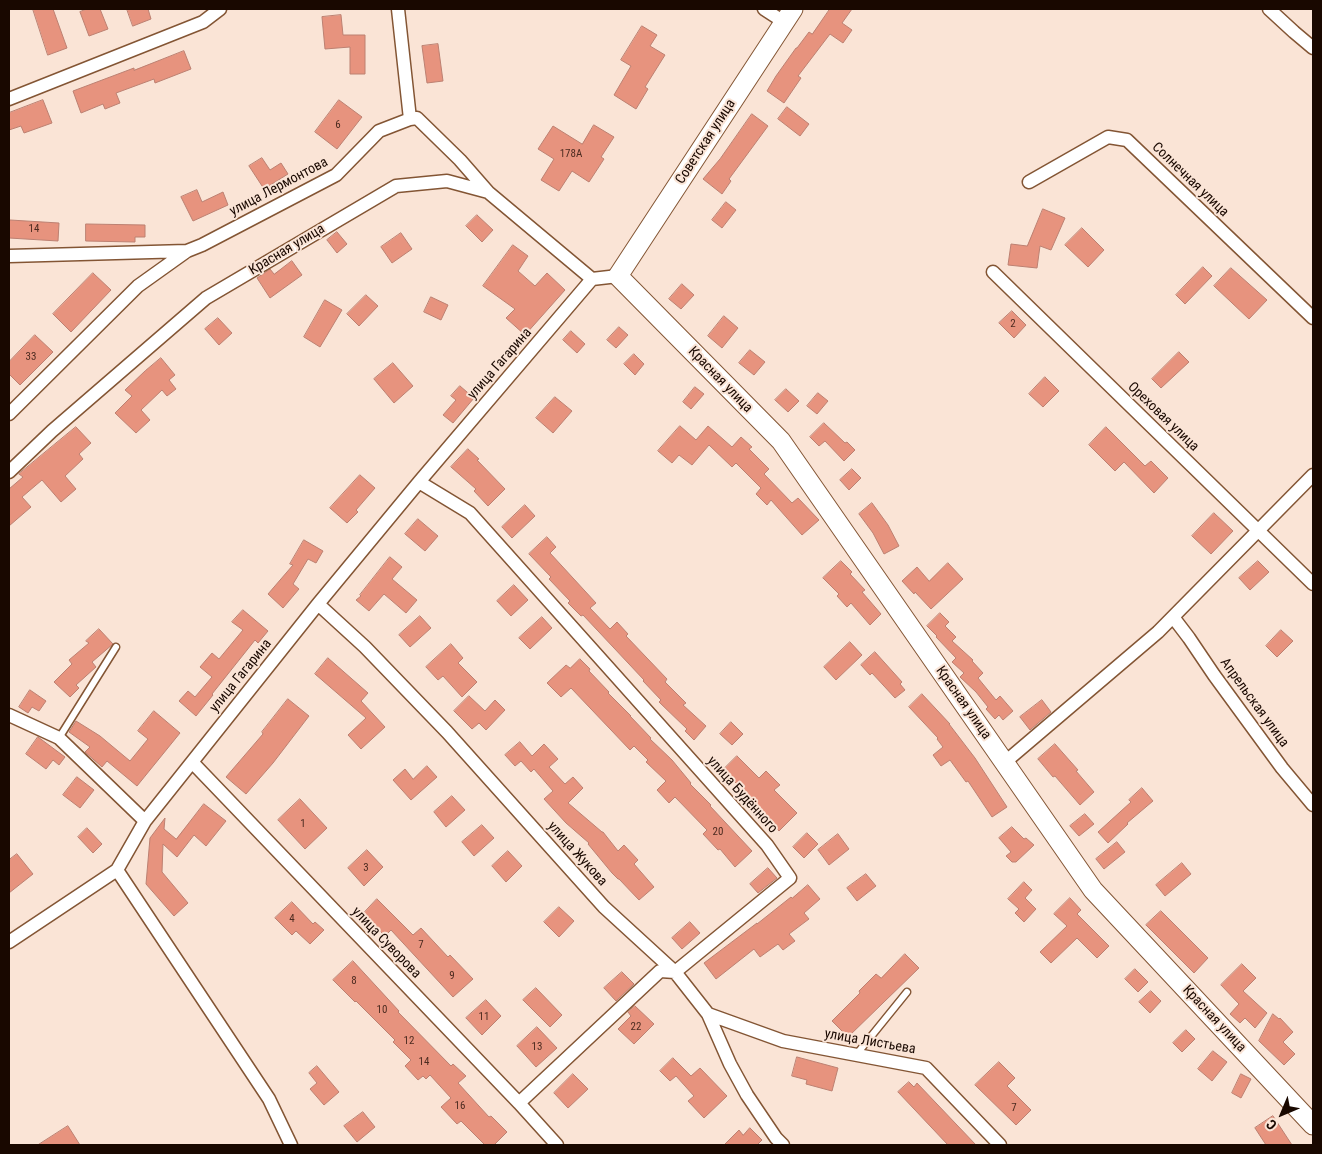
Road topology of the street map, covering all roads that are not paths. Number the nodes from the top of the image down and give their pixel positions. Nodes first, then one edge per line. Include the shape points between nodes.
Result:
1 (220, 9) edge
2 (398, 9) edge
3 (764, 9) edge
4 (1269, 9) edge
5 (788, 15) edge
6 (1313, 48) edge
7 (9, 99) edge
8 (410, 119) junction
9 (1028, 182) dead end
10 (488, 192) junction
11 (187, 251) junction
12 (9, 256) edge
13 (993, 272) dead end
14 (618, 276) junction
15 (592, 279) junction
16 (1313, 318) edge
17 (9, 414) edge
18 (9, 472) edge
19 (1313, 475) edge
20 (419, 482) junction
21 (1259, 531) junction
22 (1313, 584) edge
23 (318, 604) junction
24 (1173, 617) junction
25 (116, 647) dead end
26 (9, 715) edge
27 (59, 738) junction
28 (192, 762) junction
29 (1004, 763) junction
30 (1313, 805) edge
31 (145, 821) junction
32 (117, 870) junction
33 (9, 942) edge
34 (675, 972) junction
35 (907, 992) dead end
36 (708, 1014) junction
37 (856, 1055) junction
38 (519, 1103) junction
39 (1313, 1125) edge
40 (291, 1145) edge
41 (557, 1145) edge
42 (783, 1145) edge
43 (1000, 1145) edge

1 - 7 street via 203,22
2 - 8 street
3 - 5 street
4 - 6 street
5 - 14 main road, Советская улица
8 - 10 street via 417,118
8 - 11 street, улица Лермонтова via 379,132 336,175
9 - 16 street, Солнечная улица via 1108,137 1127,140
10 - 15 street, Красная улица
10 - 18 street, Красная улица via 446,181 396,186 206,298
11 - 12 street, улица Лермонтова
11 - 17 street, улица Лермонтова via 138,286
13 - 21 street, Ореховая улица
14 - 15 street
14 - 29 main road, Красная улица via 781,442
15 - 20 street, улица Гагарина
19 - 21 street
20 - 23 street, улица Гагарина
20 - 34 street, улица Будённого via 470,513 767,845 790,878
21 - 22 street, Ореховая улица
21 - 24 street
23 - 28 street, улица Гагарина
23 - 34 street, улица Жукова via 366,647 447,732 604,907
24 - 29 street
24 - 30 street, Апрельская улица via 1282,768
25 - 27 lane
26 - 27 street
27 - 31 street
28 - 31 street, улица Гагарина
28 - 38 street, улица Суворова
29 - 39 main road, Красная улица via 1093,890
31 - 32 street, улица Гагарина
32 - 33 street
32 - 40 street via 269,1099
34 - 36 street, улица Жукова
34 - 38 street, улица Будённого via 660,972
35 - 37 lane
36 - 37 street, улица Листьева via 783,1041
36 - 42 street, улица Жукова via 738,1080
37 - 43 street, улица Листьева via 926,1068
38 - 41 street, улица Суворова

